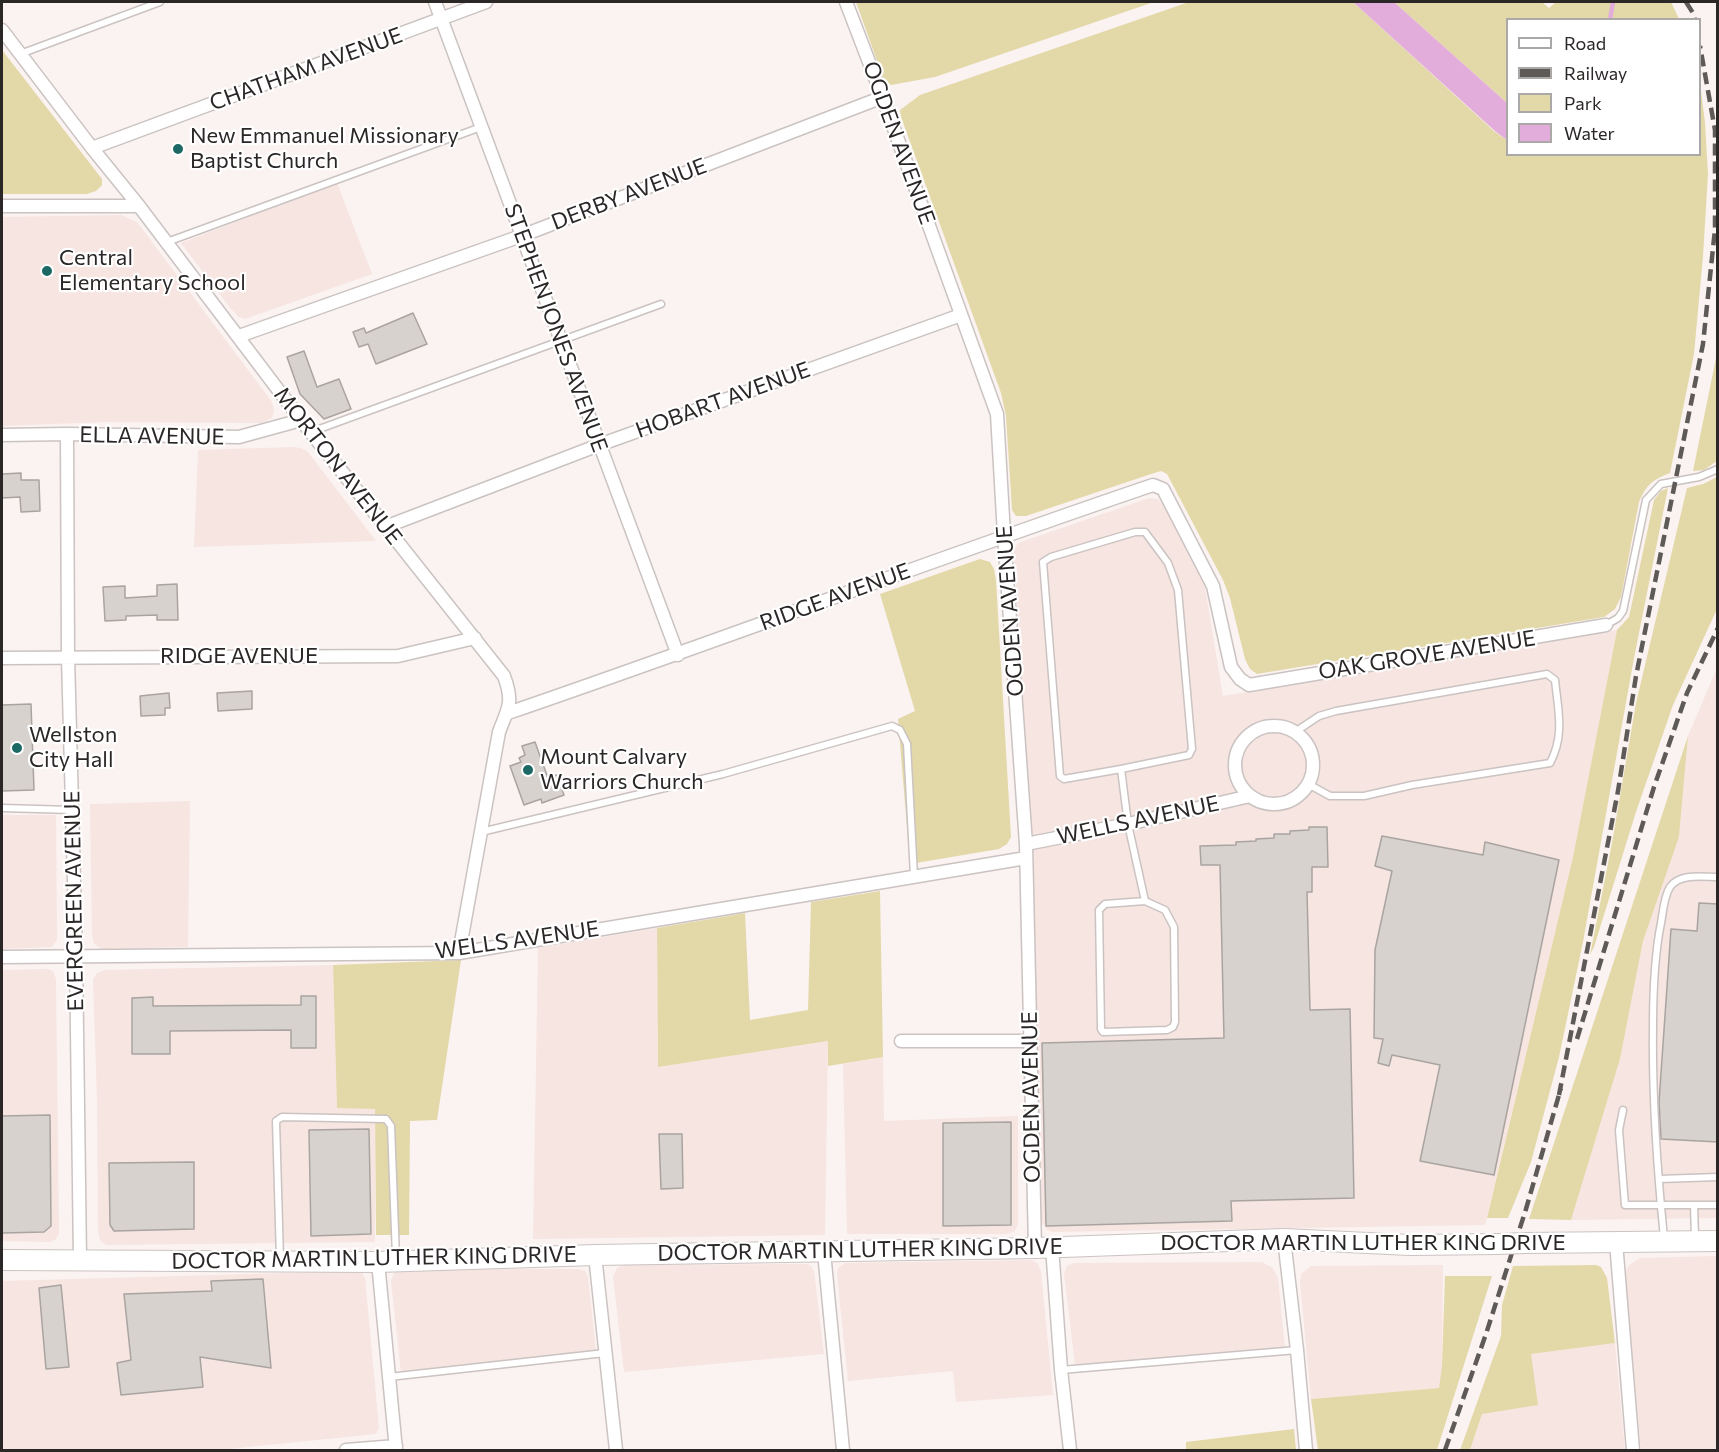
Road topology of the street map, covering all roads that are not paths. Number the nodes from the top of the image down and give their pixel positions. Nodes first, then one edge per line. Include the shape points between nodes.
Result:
1 (160, 2) edge
2 (435, 2) edge
3 (486, 2) edge
4 (846, 2) edge
5 (441, 18) junction
6 (2, 30) edge
7 (20, 54) junction
8 (883, 97) junction
9 (481, 127) junction
10 (92, 148) junction
11 (2, 206) edge
12 (139, 206) junction
13 (521, 236) junction
14 (167, 242) junction
15 (661, 304) dead end
16 (961, 315) junction
17 (239, 336) junction
18 (560, 340) junction
19 (301, 420) junction
20 (311, 432) junction
21 (67, 434) junction
22 (2, 435) edge
23 (599, 445) junction
24 (1718, 469) edge
25 (1163, 489) joint
26 (385, 527) junction
27 (1004, 535) junction
28 (1606, 625) joint
29 (475, 638) junction
30 (678, 655) junction
31 (68, 657) junction
32 (2, 658) edge
33 (508, 713) junction
34 (1295, 732) junction
35 (1121, 769) junction
36 (1308, 784) junction
37 (1250, 796) junction
38 (2, 808) edge
39 (72, 810) junction
40 (1128, 824) junction
41 (481, 832) junction
42 (1026, 844) junction
43 (1026, 858) junction
44 (914, 876) junction
45 (1718, 877) edge
46 (1146, 901) junction
47 (459, 953) junction
48 (76, 955) junction
49 (2, 957) edge
50 (901, 1041) dead end
51 (1030, 1041) junction
52 (1623, 1110) dead end
53 (1718, 1178) edge
54 (1659, 1179) junction
55 (1660, 1205) junction
56 (1694, 1205) junction
57 (1718, 1205) edge
58 (1284, 1239) junction
59 (1695, 1241) junction
60 (1718, 1241) edge
61 (1616, 1242) junction
62 (1664, 1242) junction
63 (1044, 1247) junction
64 (824, 1251) junction
65 (595, 1255) junction
66 (2, 1260) edge
67 (80, 1260) junction
68 (280, 1261) junction
69 (387, 1261) junction
70 (1297, 1350) junction
71 (606, 1353) junction
72 (1061, 1370) junction
73 (389, 1377) junction
74 (396, 1448) edge
75 (346, 1450) edge
76 (616, 1450) edge
77 (843, 1450) edge
78 (1070, 1450) edge
79 (1306, 1450) edge
80 (1634, 1450) edge

1 - 7 lane
2 - 5 street, STEPHEN JONES AVENUE
3 - 5 street, CHATHAM AVENUE
4 - 8 street, OGDEN AVENUE
5 - 9 street, STEPHEN JONES AVENUE
5 - 10 street, CHATHAM AVENUE
6 - 7 street, MORTON AVENUE
7 - 10 street, MORTON AVENUE
8 - 13 street, DERBY AVENUE
8 - 16 street, OGDEN AVENUE
9 - 13 street, STEPHEN JONES AVENUE
9 - 14 lane
10 - 12 street, MORTON AVENUE
11 - 12 street
12 - 14 street, MORTON AVENUE
13 - 17 street, DERBY AVENUE
13 - 18 street, STEPHEN JONES AVENUE
14 - 17 street, MORTON AVENUE
15 - 18 lane
16 - 23 street, HOBART AVENUE
16 - 27 street, OGDEN AVENUE via 997,414
17 - 19 street, MORTON AVENUE
18 - 20 lane
18 - 23 street, STEPHEN JONES AVENUE
19 - 20 street, MORTON AVENUE
19 - 21 street, ELLA AVENUE via 239,437
20 - 26 street, MORTON AVENUE
21 - 22 street, ELLA AVENUE
21 - 31 street, EVERGREEN AVENUE
23 - 26 street, HOBART AVENUE
23 - 30 street, STEPHEN JONES AVENUE
24 - 28 lane, OAK GROVE AVENUE via 1700,477 1660,484 1646,500 1623,611
25 - 27 street, RIDGE AVENUE via 1153,485
25 - 28 street, OAK GROVE AVENUE via 1213,586 1231,667 1249,685
26 - 29 street, MORTON AVENUE
27 - 30 street, RIDGE AVENUE
27 - 42 street, OGDEN AVENUE
29 - 31 street, RIDGE AVENUE via 398,656
29 - 33 street, MORTON AVENUE via 504,676 509,688
30 - 33 street, RIDGE AVENUE
31 - 32 street, RIDGE AVENUE
31 - 39 street, EVERGREEN AVENUE
33 - 41 street, MORTON AVENUE via 499,732
34 - 36 street via 1308,746 1312,758
34 - 36 lane via 1319,716 1336,711 1547,674 1555,680 1561,734 1550,763 1364,796 1330,796
34 - 37 street via 1264,727 1243,740 1237,751 1236,776
35 - 35 lane via 1189,755 1192,748 1179,590 1168,562 1145,532 1043,562 1060,776 1064,779
35 - 40 lane
36 - 37 street via 1294,798 1275,804
37 - 40 street, WELLS AVENUE
38 - 39 lane
39 - 48 street, EVERGREEN AVENUE
40 - 42 street, WELLS AVENUE
40 - 46 lane
41 - 44 lane via 723,774 892,726 900,730 907,744
41 - 47 street, MORTON AVENUE
42 - 43 street, OGDEN AVENUE
43 - 44 street, WELLS AVENUE
43 - 51 street, OGDEN AVENUE
44 - 47 street, WELLS AVENUE
45 - 54 lane via 1678,880 1670,888 1660,924 1653,982 1652,1066
46 - 46 lane via 1106,904 1099,910 1103,1032 1167,1030 1175,1022 1174,927 1165,910
47 - 48 street, WELLS AVENUE
48 - 49 street, WELLS AVENUE
48 - 67 street, EVERGREEN AVENUE
50 - 51 street
51 - 63 street, OGDEN AVENUE
52 - 55 lane via 1619,1130 1625,1205
53 - 54 lane
54 - 55 lane
55 - 56 lane
55 - 62 lane
56 - 57 lane
56 - 59 lane
58 - 61 main road, DOCTOR MARTIN LUTHER KING DRIVE, bridge via 1410,1245
58 - 63 main road, DOCTOR MARTIN LUTHER KING DRIVE
58 - 70 street
59 - 60 main road, DOCTOR MARTIN LUTHER KING DRIVE
59 - 62 main road, DOCTOR MARTIN LUTHER KING DRIVE
61 - 62 main road, DOCTOR MARTIN LUTHER KING DRIVE
61 - 80 street
63 - 64 main road, DOCTOR MARTIN LUTHER KING DRIVE
63 - 72 street, OGDEN AVENUE
64 - 65 main road, DOCTOR MARTIN LUTHER KING DRIVE
64 - 77 street
65 - 69 main road, DOCTOR MARTIN LUTHER KING DRIVE
65 - 71 street
66 - 67 main road, DOCTOR MARTIN LUTHER KING DRIVE
67 - 68 main road, DOCTOR MARTIN LUTHER KING DRIVE
68 - 69 main road, DOCTOR MARTIN LUTHER KING DRIVE
68 - 69 lane via 276,1121 282,1117 386,1119 391,1126 392,1170
69 - 73 street
70 - 72 lane
70 - 79 street
71 - 73 lane
71 - 76 street
72 - 78 street, OGDEN AVENUE
73 - 74 street
74 - 75 street

